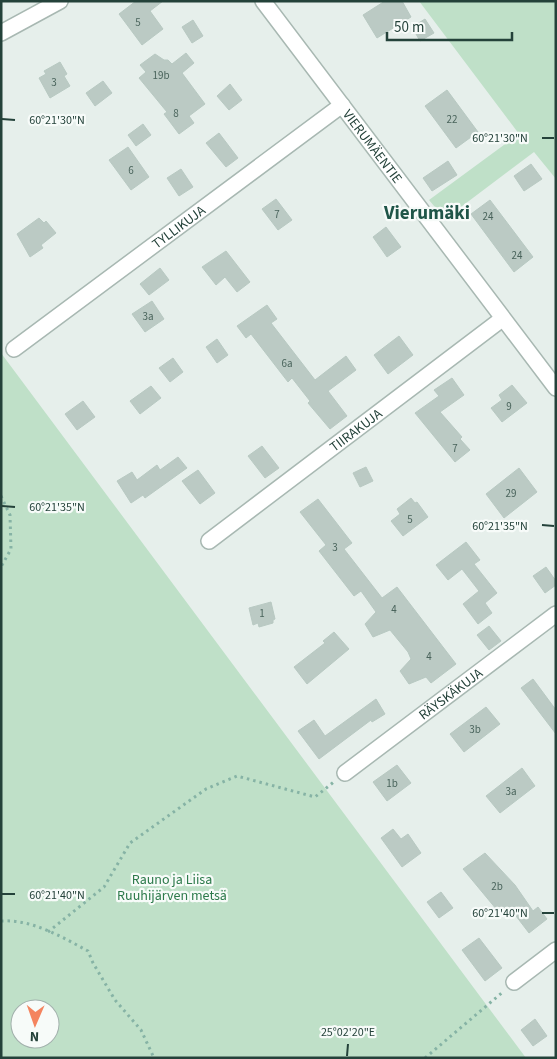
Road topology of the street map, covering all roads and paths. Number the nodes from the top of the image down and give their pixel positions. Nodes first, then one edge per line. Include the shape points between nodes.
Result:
1 (60, 1) edge
2 (263, 1) edge
3 (1, 33) edge
4 (342, 105) junction
5 (502, 319) junction
6 (14, 349) dead end
7 (556, 388) edge
8 (1, 496) edge
9 (209, 541) dead end
10 (1, 567) edge
11 (556, 614) edge
12 (345, 773) joint
13 (1, 921) edge
14 (48, 932) junction
15 (556, 950) edge
16 (514, 982) joint
17 (154, 1058) edge
18 (425, 1058) edge

1 - 3 street
2 - 4 street, VIERUMÄENTIE
4 - 5 street, VIERUMÄENTIE
4 - 6 street, TYLLIKUJA
5 - 7 street, VIERUMÄENTIE
5 - 9 street, TIIRAKUJA
8 - 10 path via 10,515 11,549
11 - 12 street, RÄYSKÄKUJA
12 - 14 path via 315,796 237,776 206,789 130,843 104,887
13 - 14 path via 23,922
14 - 17 path via 88,951 115,1000 141,1030
15 - 16 street
16 - 18 path

